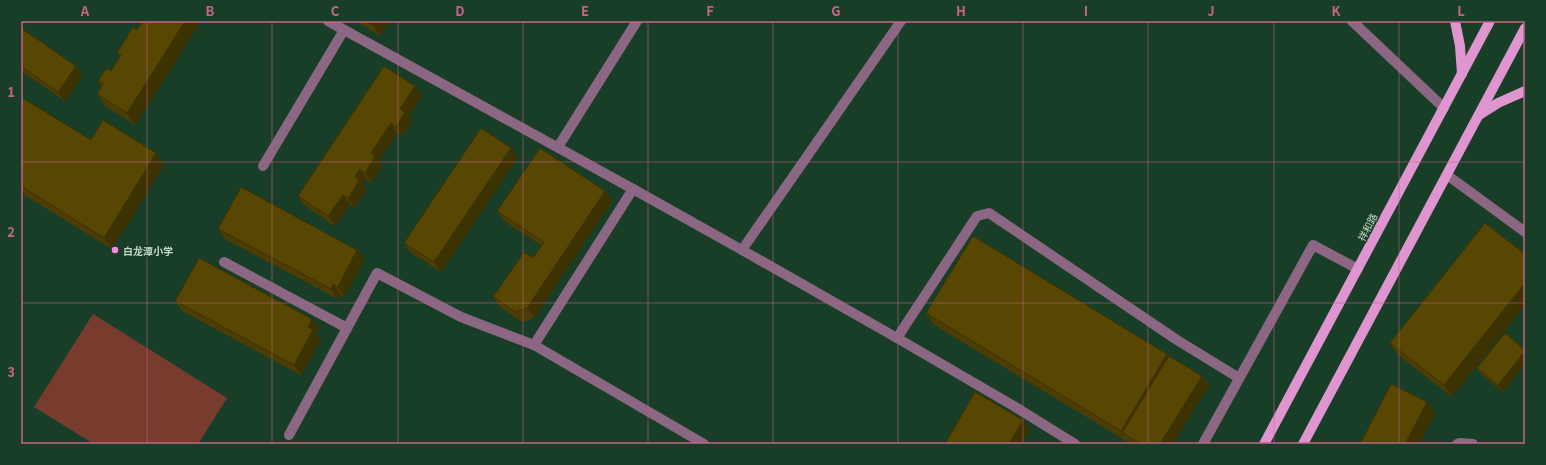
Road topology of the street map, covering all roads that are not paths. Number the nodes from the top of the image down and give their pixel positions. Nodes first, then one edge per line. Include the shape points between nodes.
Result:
1 (328, 21) edge
2 (637, 21) edge
3 (901, 21) edge
4 (1352, 21) edge
5 (1455, 21) edge
6 (1490, 21) edge
7 (1525, 28) edge
8 (344, 30) junction
9 (1462, 74) junction
10 (1525, 91) edge
11 (1444, 108) junction
12 (1479, 115) junction
13 (558, 148) junction
14 (263, 166) dead end
15 (1447, 175) junction
16 (633, 188) junction
17 (1525, 232) edge
18 (742, 250) junction
19 (224, 262) dead end
20 (1358, 269) junction
21 (347, 328) junction
22 (897, 338) junction
23 (534, 345) junction
24 (1239, 378) junction
25 (289, 435) dead end
26 (704, 444) edge
27 (1075, 444) edge
28 (1203, 444) edge
29 (1264, 444) edge
30 (1303, 444) edge
31 (1457, 444) edge
32 (1473, 444) edge

1 - 8 street
2 - 13 street
3 - 18 street
4 - 11 street
5 - 9 main road
6 - 9 main road, 祥和路
7 - 12 main road
8 - 13 street
8 - 14 street
9 - 11 main road, 祥和路
10 - 12 main road
11 - 20 main road, 祥和路
12 - 15 main road
13 - 16 street
15 - 17 street
15 - 30 main road
16 - 18 street
16 - 23 street
18 - 22 street
19 - 21 street
20 - 24 street via 1313,245
20 - 29 main road, 祥和路
21 - 23 street via 376,273 461,317
21 - 25 street
22 - 24 street via 978,216 988,213 1177,340
22 - 27 street
23 - 26 street
24 - 28 street
31 - 32 street

